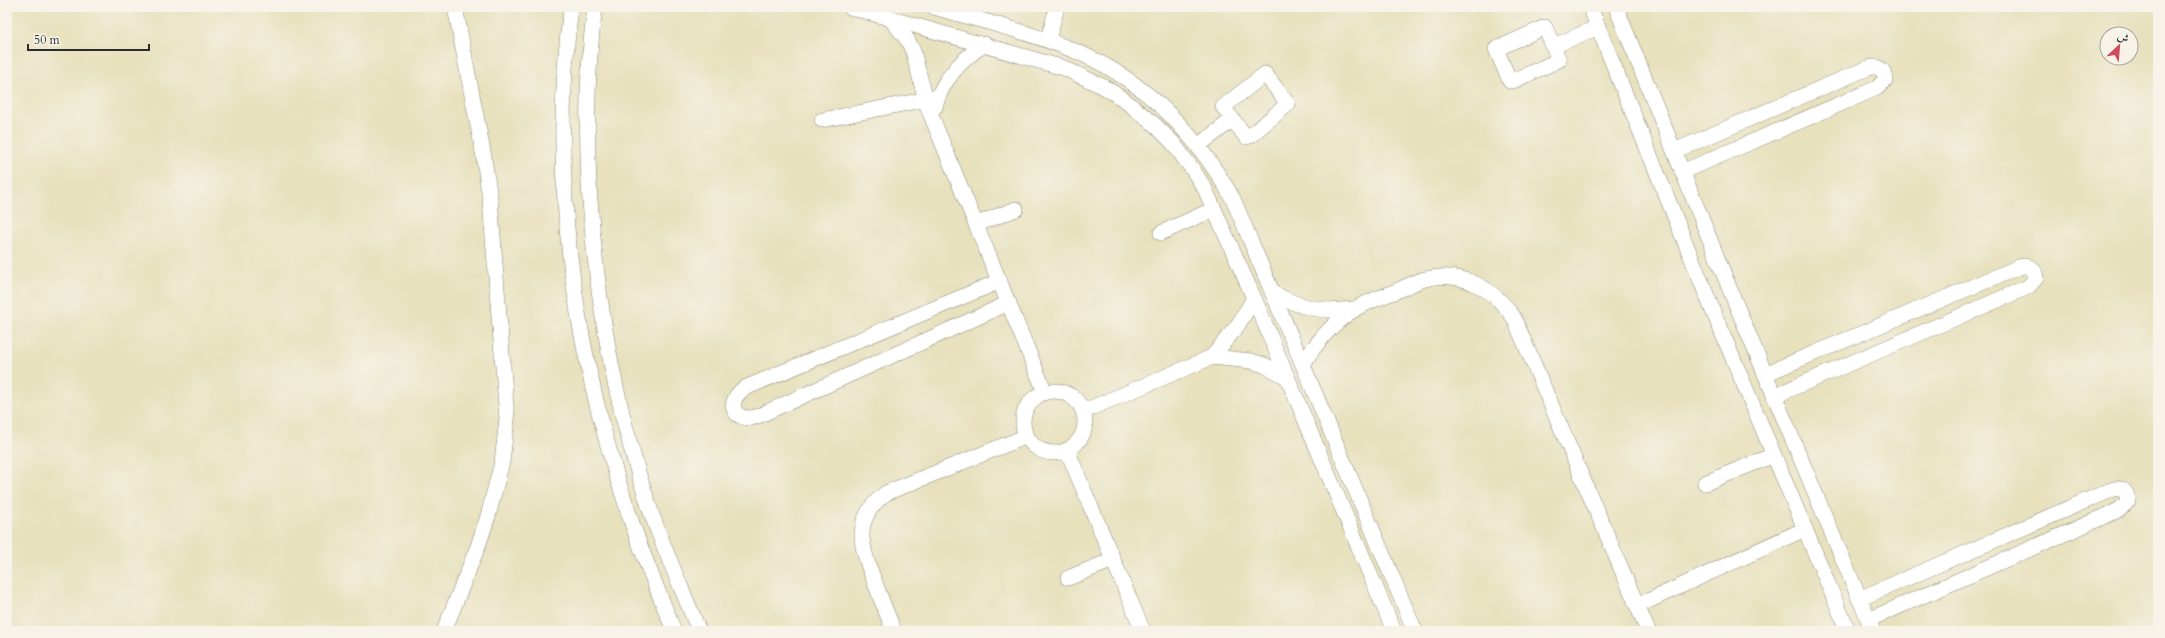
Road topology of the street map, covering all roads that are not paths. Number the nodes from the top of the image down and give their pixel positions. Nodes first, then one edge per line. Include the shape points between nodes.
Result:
1 (455, 7) edge
2 (571, 7) edge
3 (595, 7) edge
4 (850, 7) edge
5 (934, 7) edge
6 (1057, 7) edge
7 (1590, 7) edge
8 (1616, 7) edge
9 (951, 10) edge
10 (888, 17) junction
11 (1598, 27) junction
12 (1048, 40) junction
13 (985, 44) junction
14 (1554, 46) dead end
15 (931, 98) junction
16 (1799, 98) junction
17 (1808, 118) junction
18 (822, 120) dead end
19 (1232, 120) dead end
20 (1199, 145) junction
21 (1674, 151) junction
22 (1682, 172) junction
23 (1016, 209) dead end
24 (1214, 209) junction
25 (977, 224) junction
26 (1161, 232) dead end
27 (1000, 281) junction
28 (1272, 292) junction
29 (1953, 295) junction
30 (1254, 298) junction
31 (1735, 302) junction
32 (1009, 303) junction
33 (1355, 309) junction
34 (1713, 311) junction
35 (1962, 315) junction
36 (1212, 357) junction
37 (1303, 364) junction
38 (1765, 374) junction
39 (1287, 377) junction
40 (1045, 392) junction
41 (1774, 396) junction
42 (1084, 411) junction
43 (1327, 422) junction
44 (1309, 430) junction
45 (1027, 436) junction
46 (1067, 450) junction
47 (1774, 455) junction
48 (1705, 483) dead end
49 (2054, 515) junction
50 (1805, 529) junction
51 (2062, 536) junction
52 (1113, 560) junction
53 (1068, 578) dead end
54 (1859, 599) junction
55 (1637, 606) junction
56 (1871, 626) edge
57 (444, 631) edge
58 (674, 631) edge
59 (699, 631) edge
60 (894, 631) edge
61 (1143, 631) edge
62 (1394, 631) edge
63 (1415, 631) edge
64 (1648, 631) edge
65 (1848, 631) edge

1 - 57 street via 490,198 507,419 502,462 488,516
2 - 58 street via 565,66 563,168 576,311 584,356 610,455 646,562
3 - 59 street via 587,83 587,125 593,238 601,311 613,377 635,462 653,519
4 - 10 street
5 - 9 street
6 - 12 street
7 - 11 street
8 - 21 street
9 - 12 street
10 - 13 street
10 - 15 street via 907,39
11 - 14 street
11 - 34 street
12 - 20 street via 1089,57 1131,81 1168,111
13 - 15 street via 950,74
13 - 24 street via 1084,76 1122,99 1173,143 1193,170
15 - 18 street
15 - 25 street via 934,120
16 - 17 street
16 - 17 street via 1874,66 1881,68 1885,73 1886,79 1877,88
16 - 21 street
17 - 22 street
19 - 20 street
20 - 28 street via 1233,199
21 - 22 street
22 - 31 street
23 - 25 street
24 - 26 street
24 - 30 street
25 - 27 street
27 - 32 street
27 - 32 street via 745,388 736,394 733,400 734,409 739,416 747,419 756,417
28 - 33 street via 1312,309
28 - 37 street
29 - 35 street
29 - 35 street via 2025,265 2036,272 2036,278 2028,287
29 - 38 street
30 - 36 street via 1230,336
30 - 39 street
31 - 34 street
31 - 38 street
32 - 40 street
33 - 37 street via 1331,328
33 - 55 street via 1414,283 1436,277 1470,281 1500,299 1514,318
34 - 47 street
35 - 41 street
36 - 39 street via 1251,361
36 - 42 street
37 - 43 street
38 - 41 street
39 - 44 street
40 - 42 street via 1061,391 1068,394
40 - 45 street via 1032,400 1024,413 1023,421
41 - 54 street
42 - 46 street via 1083,434 1079,441
43 - 44 street
43 - 63 street
44 - 62 street
45 - 46 street via 1037,448 1044,451
45 - 60 street via 886,493 870,508 862,527 862,548
46 - 52 street
47 - 48 street
47 - 50 street
49 - 51 street
49 - 51 street via 2117,488 2123,489 2127,494 2128,501 2119,510
49 - 54 street
50 - 55 street
50 - 65 street
51 - 56 street
52 - 53 street
52 - 61 street
54 - 56 street
55 - 64 street

